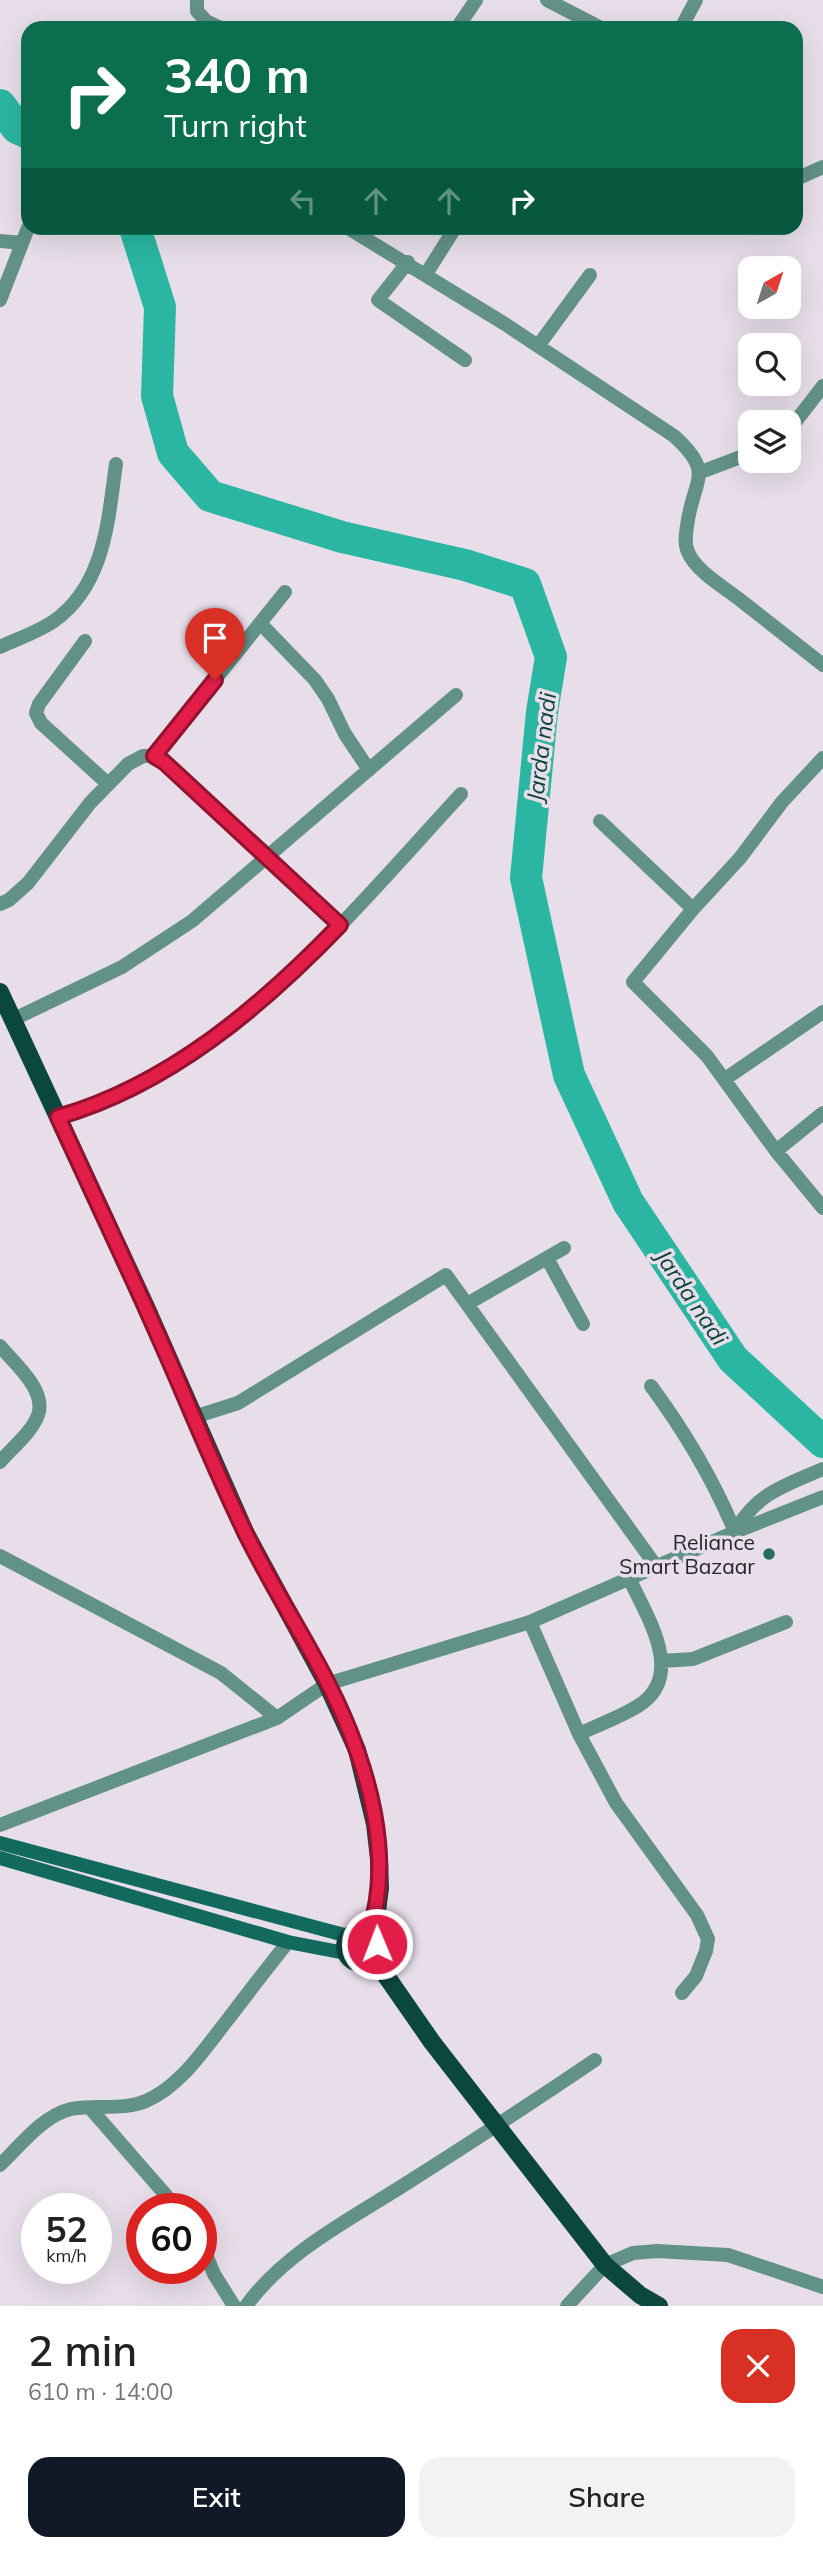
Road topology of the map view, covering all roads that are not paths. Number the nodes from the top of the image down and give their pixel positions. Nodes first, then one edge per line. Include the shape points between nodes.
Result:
1 (197, 0) edge
2 (475, 0) edge
3 (547, 0) edge
4 (696, 0) edge
5 (206, 21) edge
6 (462, 21) edge
7 (588, 21) edge
8 (685, 21) edge
9 (823, 167) edge
10 (803, 175) edge
11 (25, 235) edge
12 (360, 235) edge
13 (451, 235) edge
14 (0, 241) edge
15 (22, 243) junction
16 (408, 262) junction
17 (426, 274) junction
18 (590, 275) dead end
19 (0, 300) edge
20 (538, 346) junction
21 (464, 360) dead end
22 (823, 386) edge
23 (801, 414) edge
24 (738, 458) edge
25 (116, 464) dead end
26 (701, 472) junction
27 (285, 592) dead end
28 (260, 623) junction
29 (85, 641) dead end
30 (0, 648) edge
31 (823, 665) edge
32 (456, 695) dead end
33 (154, 756) junction
34 (823, 758) edge
35 (369, 770) junction
36 (107, 783) junction
37 (461, 794) dead end
38 (600, 821) dead end
39 (267, 858) junction
40 (0, 904) edge
41 (693, 909) junction
42 (340, 925) junction
43 (0, 992) edge
44 (823, 1012) edge
45 (12, 1020) junction
46 (725, 1079) junction
47 (823, 1113) edge
48 (58, 1117) junction
49 (775, 1151) junction
50 (823, 1208) edge
51 (564, 1248) dead end
52 (547, 1258) junction
53 (467, 1304) junction
54 (583, 1324) dead end
55 (0, 1346) edge
56 (651, 1385) dead end
57 (194, 1417) junction
58 (0, 1462) edge
59 (823, 1469) edge
60 (823, 1497) edge
61 (735, 1532) junction
62 (0, 1556) edge
63 (656, 1566) junction
64 (629, 1578) junction
65 (530, 1622) junction
66 (786, 1622) dead end
67 (661, 1661) junction
68 (327, 1684) junction
69 (277, 1718) junction
70 (579, 1734) junction
71 (0, 1825) edge
72 (0, 1843) edge
73 (0, 1858) edge
74 (369, 1933) junction
75 (288, 1942) junction
76 (347, 1945) junction
77 (373, 1957) junction
78 (681, 1993) dead end
79 (595, 2060) dead end
80 (90, 2108) junction
81 (497, 2126) junction
82 (0, 2165) edge
83 (164, 2193) edge
84 (605, 2265) junction
85 (217, 2279) edge
86 (823, 2287) edge
87 (234, 2306) edge
88 (246, 2306) edge
89 (567, 2306) edge
90 (659, 2306) edge

1 - 5 street via 197,11
2 - 6 street
3 - 7 street
4 - 8 street
9 - 10 street
11 - 15 street
12 - 16 street
13 - 17 street
14 - 15 street
15 - 19 street
16 - 17 street
16 - 21 street via 378,300
17 - 20 street
18 - 20 street
20 - 26 street via 674,436 697,460
22 - 23 street
24 - 26 street
25 - 30 street via 106,535 84,590 53,621
26 - 31 street via 690,503 688,553 716,581
27 - 28 street
28 - 33 street
28 - 35 street via 315,680
29 - 36 street via 36,713 41,723
32 - 35 street
33 - 36 street via 128,764
33 - 39 street
34 - 41 street
35 - 39 street
36 - 40 street via 29,883
37 - 42 street
38 - 41 street
39 - 42 street
39 - 45 street via 156,946 83,988
41 - 46 street via 634,982
42 - 48 street via 270,993 212,1039 147,1079
43 - 45 main road
44 - 46 street
45 - 48 main road
46 - 49 street
47 - 49 street
48 - 57 main road
49 - 50 street
51 - 52 street
52 - 53 street
52 - 54 street
53 - 57 street via 446,1275 238,1403
53 - 63 street
55 - 58 street via 30,1382 39,1407 31,1426
56 - 61 street via 691,1443
57 - 68 main road via 246,1534
59 - 61 street via 755,1504
60 - 61 street
61 - 63 street
62 - 69 street via 221,1673
63 - 64 street
64 - 65 street
64 - 67 street via 659,1645
65 - 68 street
65 - 70 street
66 - 67 street via 693,1660
67 - 70 street via 663,1672 641,1705
68 - 69 street
68 - 74 main road via 357,1750 375,1824 380,1888
69 - 71 street
70 - 78 street via 615,1803 697,1916 708,1939 696,1976
72 - 76 main road
73 - 75 main road
74 - 76 main road via 356,1931
74 - 77 main road via 377,1944
75 - 76 main road
75 - 80 street via 165,2091 144,2102
76 - 77 main road via 356,1963
77 - 81 main road
79 - 81 street
80 - 82 street via 71,2109 43,2123
80 - 83 street
81 - 84 main road
81 - 88 street via 320,2238 270,2277
84 - 86 street via 633,2253 705,2252 728,2255
84 - 89 street
84 - 90 main road
85 - 87 street

